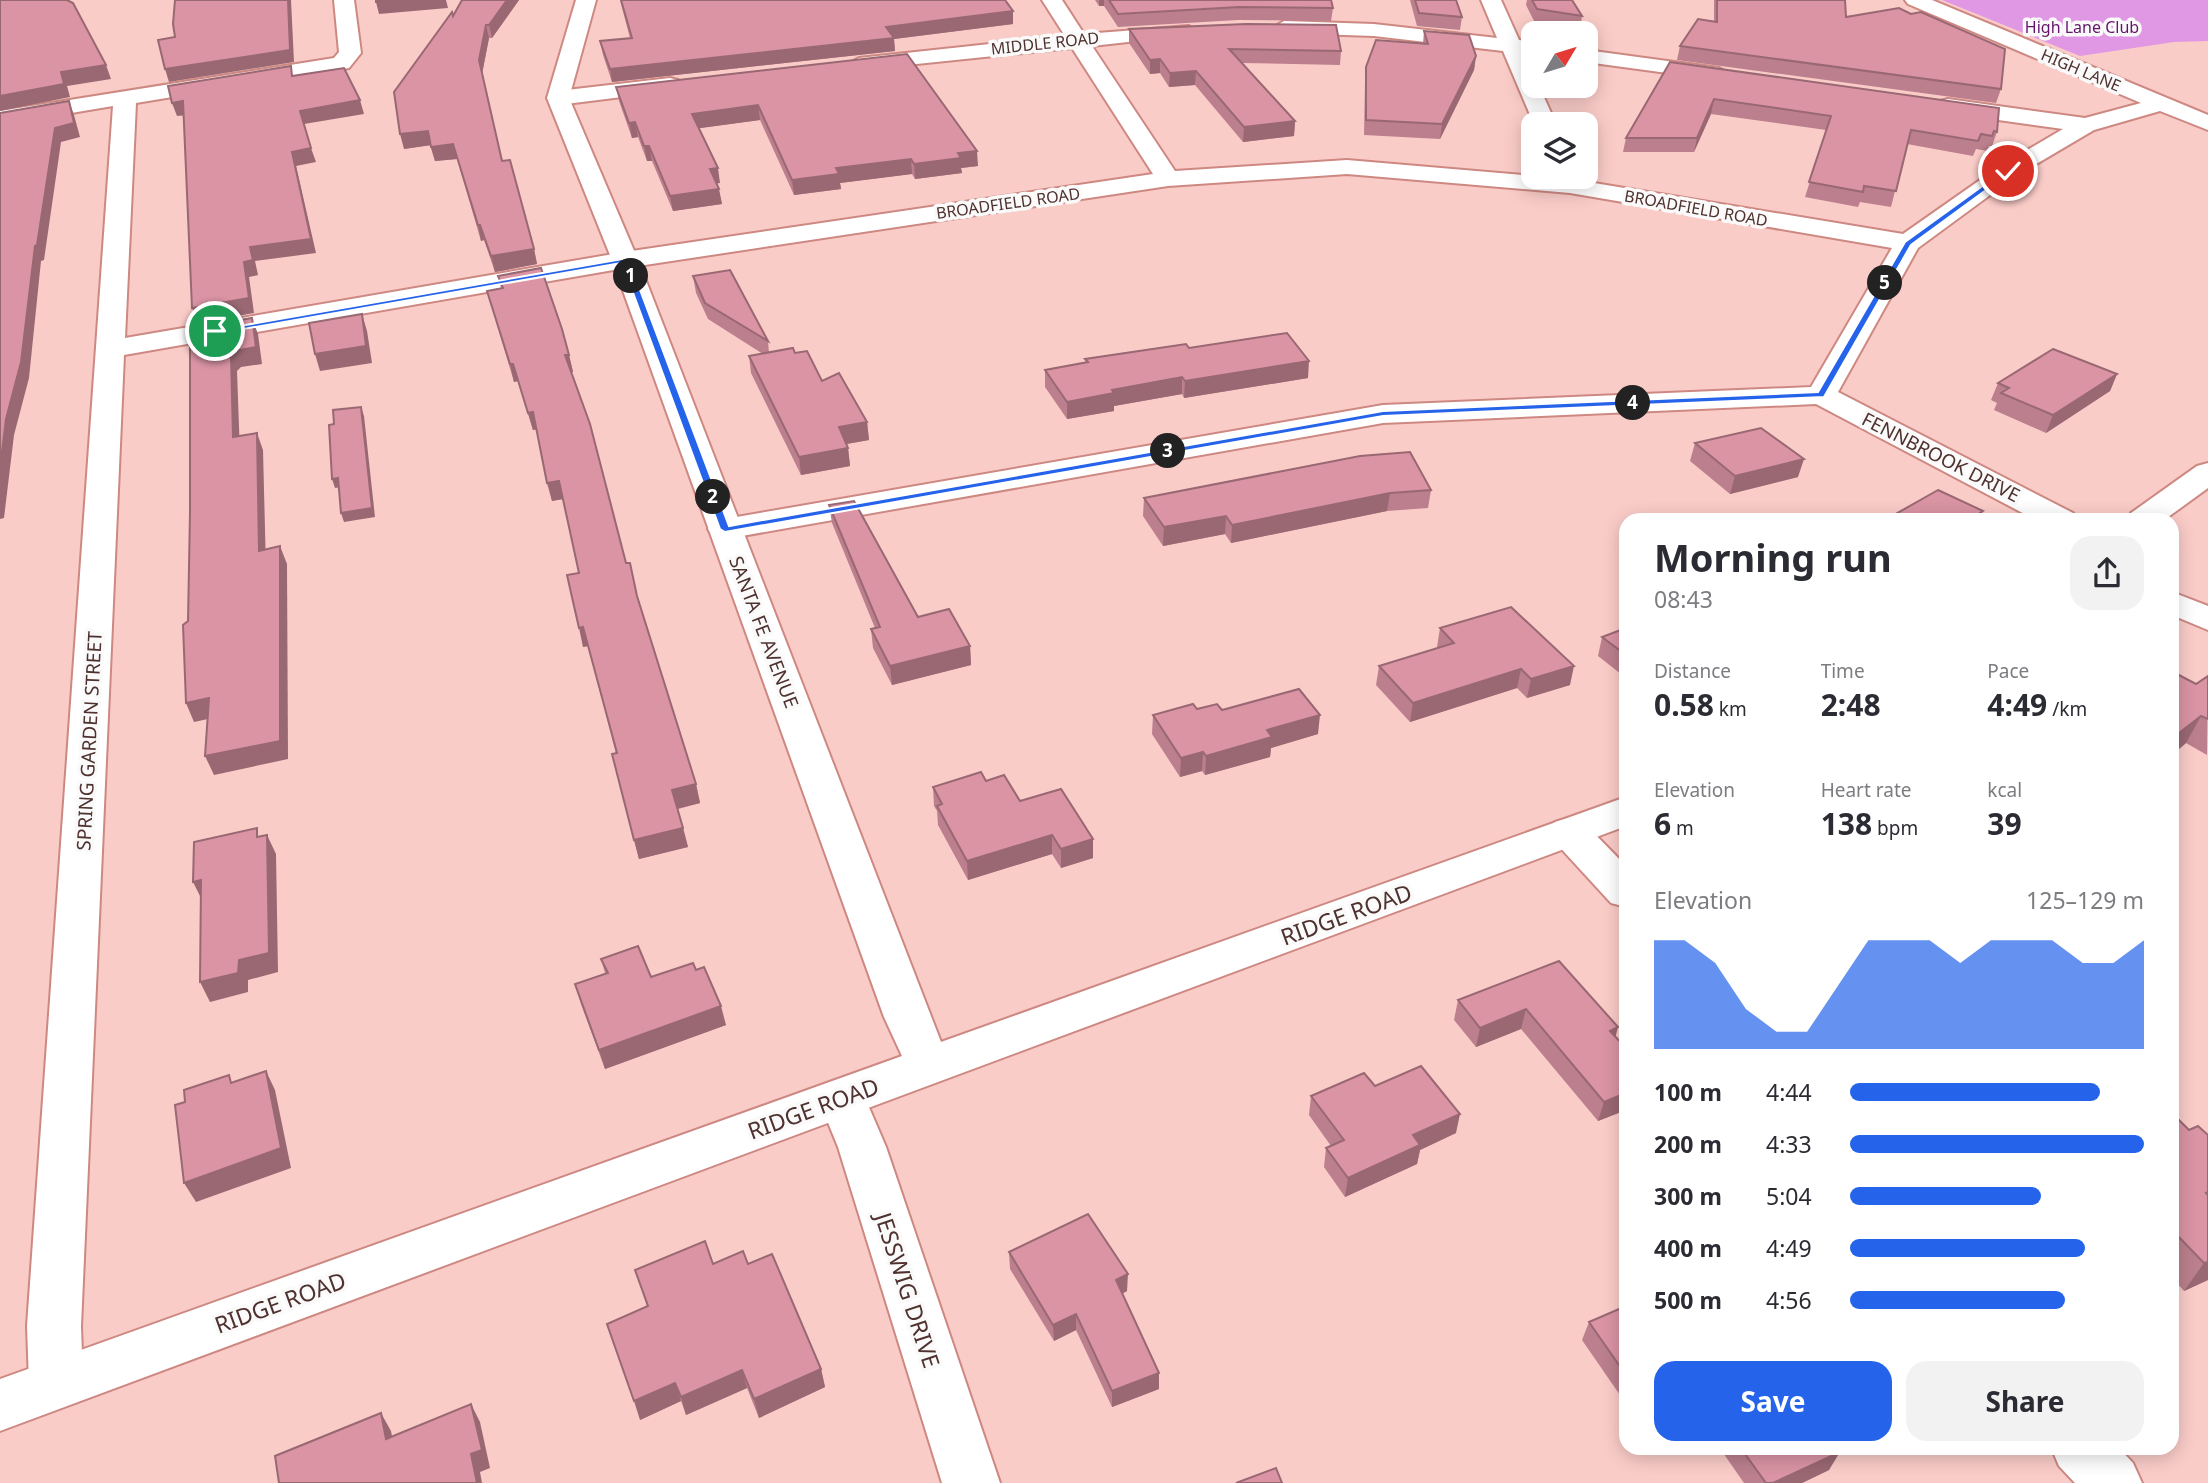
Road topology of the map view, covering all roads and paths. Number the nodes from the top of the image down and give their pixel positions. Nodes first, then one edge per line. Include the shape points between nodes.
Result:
1 (344, 0) edge
2 (586, 0) edge
3 (1052, 0) edge
4 (1491, 0) edge
5 (1915, 0) edge
6 (1268, 27) edge
7 (1203, 29) edge
8 (1078, 39) junction
9 (1521, 44) edge
10 (1521, 47) edge
11 (1598, 58) edge
12 (832, 67) edge
13 (1734, 76) edge
14 (695, 82) edge
15 (558, 97) junction
16 (125, 98) junction
17 (1923, 103) edge
18 (2161, 104) junction
19 (0, 117) edge
20 (2208, 123) edge
21 (2086, 125) junction
22 (1168, 179) junction
23 (1521, 179) edge
24 (1598, 187) edge
25 (1908, 243) junction
26 (625, 260) junction
27 (113, 349) junction
28 (1821, 395) junction
29 (2208, 473) edge
30 (2048, 513) edge
31 (2153, 513) edge
32 (725, 529) junction
33 (2179, 605) edge
34 (2208, 619) edge
35 (1619, 814) edge
36 (1569, 832) junction
37 (1619, 885) edge
38 (929, 1065) junction
39 (842, 1098) junction
40 (56, 1383) junction
41 (0, 1405) edge
42 (2087, 1455) edge
43 (971, 1483) edge
44 (2113, 1483) edge

1 - 16 street via 350,53 341,62
2 - 15 street
3 - 8 street
4 - 9 street
5 - 18 street, HIGH LANE
6 - 10 street via 1374,30
7 - 8 street, MIDDLE ROAD
8 - 12 street, MIDDLE ROAD
8 - 22 street
11 - 13 street
14 - 15 street
15 - 26 street, SANTA FE AVENUE
16 - 19 street
16 - 27 street, SPRING GARDEN STREET
17 - 21 street
18 - 20 street, HIGH LANE
18 - 21 street
21 - 25 street via 2008,171
22 - 23 street, BROADFIELD ROAD via 1347,167
22 - 26 street, BROADFIELD ROAD
24 - 25 street, BROADFIELD ROAD
25 - 28 street
26 - 27 street, BROADFIELD ROAD
26 - 32 street, SANTA FE AVENUE
27 - 40 street, SPRING GARDEN STREET via 54,1326
28 - 30 street, FENNBROOK DRIVE
28 - 32 street via 1383,414
29 - 31 street
32 - 38 street, SANTA FE AVENUE
33 - 34 street
35 - 36 street, RIDGE ROAD
36 - 37 street
36 - 38 street, RIDGE ROAD
38 - 39 street, RIDGE ROAD
39 - 40 street, RIDGE ROAD
39 - 43 street, JESSWIG DRIVE
40 - 41 street, RIDGE ROAD
42 - 44 street

